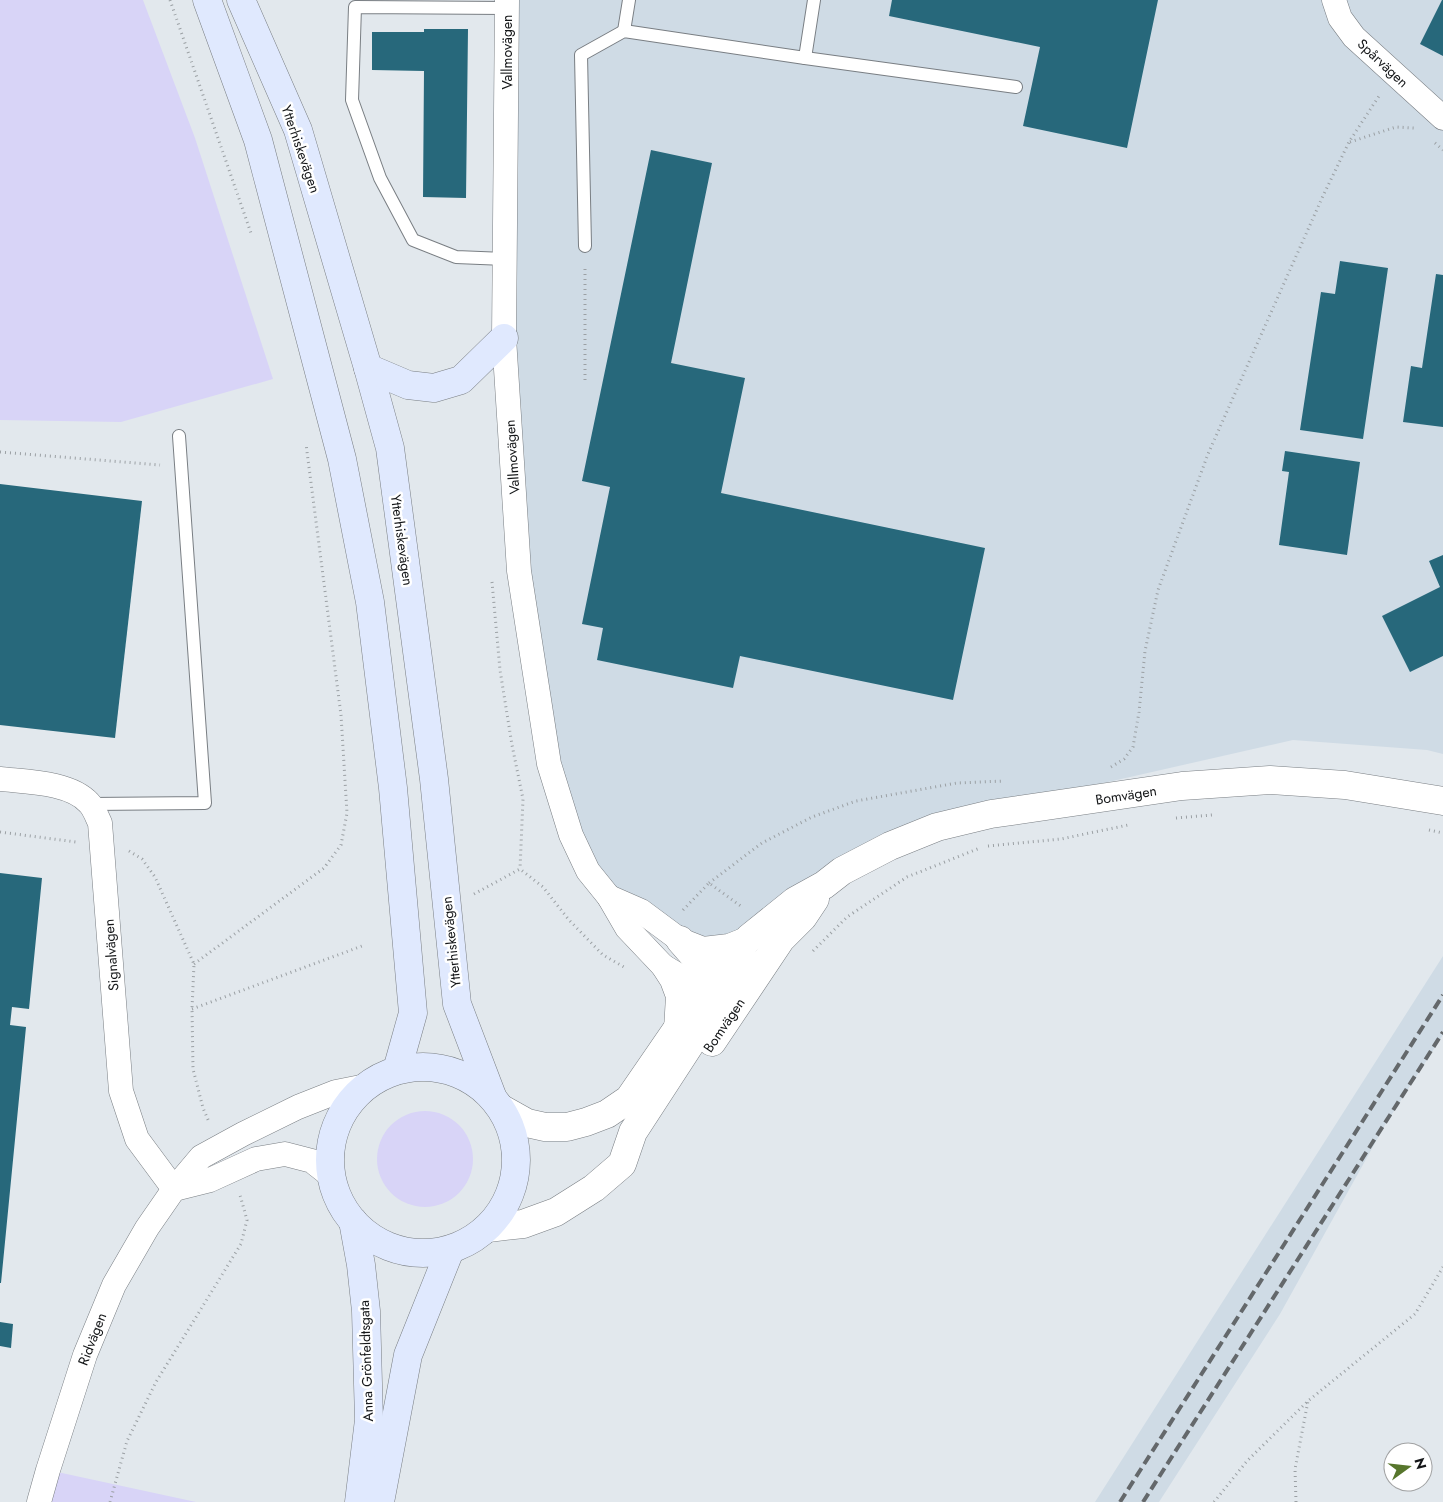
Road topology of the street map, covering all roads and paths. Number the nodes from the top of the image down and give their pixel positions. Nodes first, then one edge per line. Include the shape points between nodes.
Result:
1 (170, 0) edge
2 (207, 0) edge
3 (241, 0) edge
4 (629, 0) edge
5 (814, 0) edge
6 (1334, 0) edge
7 (507, 4) edge
8 (624, 31) junction
9 (805, 58) junction
10 (1394, 74) junction
11 (1016, 87) dead end
12 (1443, 118) edge
13 (1417, 129) dead end
14 (1430, 139) dead end
15 (1349, 142) junction
16 (1443, 150) edge
17 (253, 240) dead end
18 (586, 246) joint
19 (505, 259) junction
20 (504, 338) junction
21 (368, 368) junction
22 (585, 380) dead end
23 (179, 436) dead end
24 (306, 440) dead end
25 (0, 452) edge
26 (181, 467) junction
27 (1108, 769) dead end
28 (0, 779) edge
29 (1005, 781) dead end
30 (1443, 800) edge
31 (90, 804) junction
32 (1214, 815) dead end
33 (1170, 818) dead end
34 (1134, 824) dead end
35 (1425, 829) dead end
36 (0, 832) edge
37 (1443, 833) edge
38 (102, 845) junction
39 (709, 883) junction
40 (472, 896) dead end
41 (609, 897) junction
42 (672, 934) junction
43 (767, 939) junction
44 (362, 946) dead end
45 (655, 959) junction
46 (194, 964) junction
47 (713, 985) junction
48 (192, 1009) junction
49 (676, 1030) junction
50 (398, 1070) junction
51 (361, 1087) junction
52 (497, 1103) junction
53 (220, 1147) junction
54 (622, 1164) junction
55 (230, 1171) junction
56 (331, 1176) junction
57 (174, 1189) junction
58 (353, 1221) junction
59 (488, 1228) junction
60 (450, 1250) junction
61 (1443, 1267) edge
62 (1308, 1401) junction
63 (40, 1502) edge
64 (110, 1502) edge
65 (359, 1502) edge
66 (380, 1502) edge
67 (1214, 1502) edge
68 (1296, 1502) edge

1 - 17 path
2 - 50 main road via 258,140 342,459 370,602 393,788 414,1013
3 - 21 main road, Ytterhiskevägen via 298,130
4 - 8 lane
5 - 9 lane
6 - 10 street, Spårvägen via 1340,18 1354,37
7 - 19 street, Vallmovägen
7 - 19 lane via 355,7 352,100 380,178 413,240 456,257
8 - 9 lane
8 - 18 lane via 581,55
9 - 11 lane
10 - 12 street, Spårvägen
10 - 15 path
13 - 15 path via 1396,127
14 - 16 path
15 - 27 path via 1208,454 1158,590 1145,651 1133,747 1124,759
18 - 22 path
19 - 20 street, Vallmovägen
20 - 21 main road via 461,380 434,388 408,385
20 - 41 street, Vallmovägen via 519,571 549,764 571,835 588,871
21 - 52 main road, Ytterhiskevägen via 390,448 434,779 457,1004
23 - 26 lane
24 - 46 path via 340,715 347,813 341,845 324,868
25 - 26 path
26 - 31 lane via 204,803
28 - 31 street via 61,787 80,794
29 - 39 path via 957,784 856,801 812,817 762,843
30 - 43 street, Bomvägen via 1345,785 1270,780 1182,786 991,814 937,827 890,846 842,871 795,901
31 - 38 street, Signalvägen via 100,823
32 - 33 path
34 - 43 path via 1061,839 984,846 907,878 847,917 811,952 793,952
35 - 37 path
36 - 38 path
38 - 46 path via 122,847 142,859 155,877
38 - 57 street, Signalvägen via 121,1091 137,1139
39 - 42 path
39 - 43 path
40 - 45 path via 520,869 543,887 603,955 624,967
41 - 42 street, Vallmovägen via 641,911
41 - 45 street, Vallmovägen via 627,928
42 - 43 street, Vallmovägen via 703,949
42 - 47 street
43 - 47 street, Bomvägen
43 - 54 street, Bomvägen via 670,1107
44 - 48 path
45 - 47 street, Vallmovägen via 679,976
45 - 49 street, Vallmovägen via 672,980 678,996
46 - 48 path
47 - 49 street, Bomvägen
47 - 54 street, Bomvägen via 718,996 713,1009 632,1132
48 - 53 path via 193,1069 203,1108
49 - 52 street, Bomvägen via 629,1099 607,1114 567,1127 545,1127 527,1123
50 - 51 main road
50 - 52 main road via 417,1066 460,1073
51 - 53 street, Ridvägen via 336,1092 298,1107
51 - 56 main road via 336,1126 330,1158
52 - 59 main road, Ytterhiskevägen via 511,1128 516,1178 505,1203
53 - 57 street, Ridvägen via 202,1157
54 - 59 street, Bomvägen via 594,1188 556,1212 523,1224
55 - 56 street via 256,1159 285,1154 312,1161
55 - 57 street
55 - 64 path via 247,1220 241,1244 156,1382 128,1442
56 - 58 main road via 339,1200
57 - 63 street, Ridvägen via 114,1285 84,1355
58 - 60 main road via 371,1237 394,1249 420,1253
58 - 65 main road, Anna Grönfeldtsgata via 366,1311 369,1420
59 - 60 main road
60 - 66 main road, Anna Grönfeldtsgata via 408,1355
61 - 62 path via 1415,1314
62 - 67 path via 1247,1461
62 - 68 path via 1295,1469

